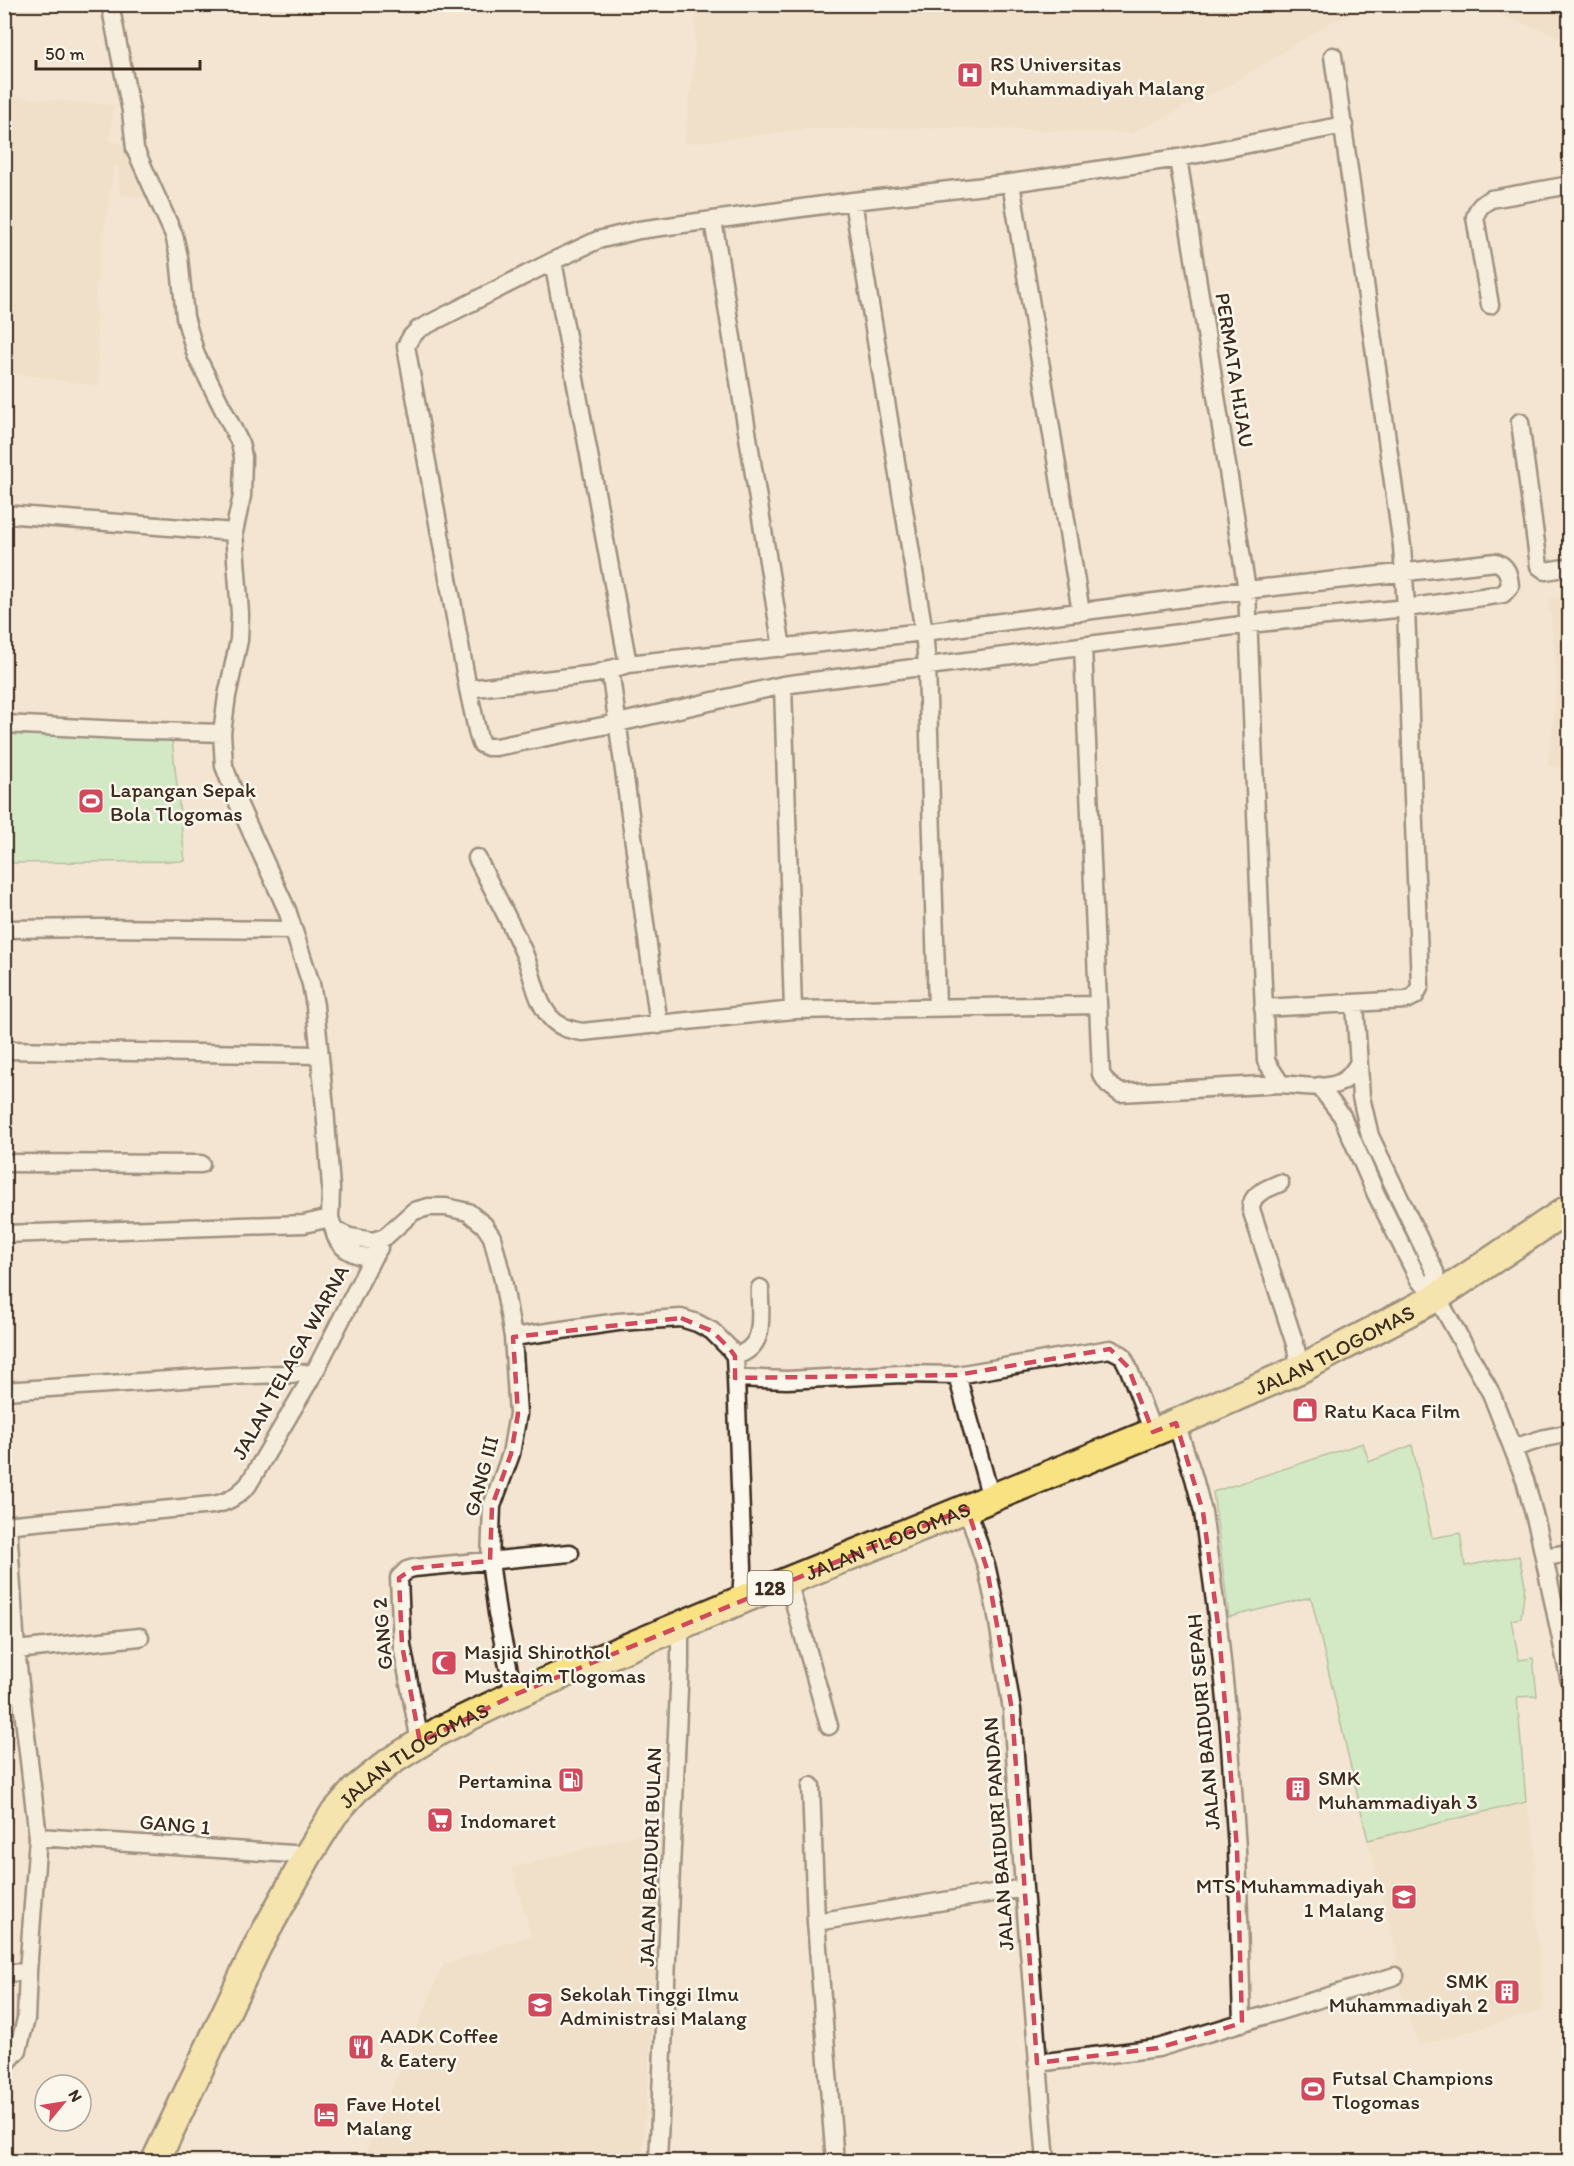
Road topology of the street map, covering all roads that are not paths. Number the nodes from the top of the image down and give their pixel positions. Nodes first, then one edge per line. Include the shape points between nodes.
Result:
1 (110, 4) edge
2 (1333, 56) dead end
3 (1344, 125) junction
4 (1178, 158) junction
5 (1011, 183) junction
6 (1569, 185) edge
7 (853, 201) junction
8 (713, 220) junction
9 (553, 261) junction
10 (1490, 305) dead end
11 (1520, 422) dead end
12 (4, 514) edge
13 (234, 532) junction
14 (1569, 567) edge
15 (1404, 573) junction
16 (1247, 590) junction
17 (1406, 608) junction
18 (1081, 612) junction
19 (1249, 624) junction
20 (924, 632) junction
21 (1083, 647) junction
22 (782, 648) junction
23 (628, 664) junction
24 (927, 665) junction
25 (610, 669) junction
26 (783, 685) junction
27 (468, 689) junction
28 (618, 723) junction
29 (4, 724) edge
30 (222, 733) junction
31 (477, 858) dead end
32 (4, 929) edge
33 (293, 930) junction
34 (1354, 1004) junction
35 (1098, 1005) junction
36 (937, 1006) junction
37 (1263, 1008) junction
38 (793, 1010) junction
39 (659, 1025) junction
40 (4, 1050) edge
41 (320, 1055) junction
42 (1266, 1061) junction
43 (1359, 1064) junction
44 (1281, 1084) junction
45 (1245, 1086) junction
46 (1319, 1086) junction
47 (1370, 1136) junction
48 (1353, 1143) junction
49 (4, 1163) edge
50 (201, 1164) dead end
51 (1280, 1183) dead end
52 (1393, 1186) junction
53 (1376, 1194) junction
54 (1569, 1208) edge
55 (332, 1224) junction
56 (4, 1234) edge
57 (385, 1236) junction
58 (373, 1257) junction
59 (760, 1288) dead end
60 (1437, 1297) junction
61 (513, 1337) junction
62 (735, 1356) junction
63 (1300, 1369) junction
64 (314, 1373) junction
65 (957, 1375) junction
66 (736, 1378) junction
67 (4, 1391) edge
68 (1165, 1427) junction
69 (1569, 1433) edge
70 (1513, 1448) junction
71 (979, 1503) junction
72 (6, 1525) edge
73 (570, 1553) dead end
74 (1569, 1553) edge
75 (1544, 1557) junction
76 (490, 1561) junction
77 (788, 1581) junction
78 (741, 1599) junction
79 (680, 1626) junction
80 (140, 1636) dead end
81 (16, 1650) junction
82 (1569, 1682) edge
83 (514, 1695) junction
84 (828, 1726) dead end
85 (420, 1742) junction
86 (811, 1786) dead end
87 (38, 1837) junction
88 (308, 1855) junction
89 (1024, 1888) junction
90 (816, 1922) junction
91 (28, 1972) junction
92 (4, 1973) edge
93 (1395, 1976) dead end
94 (1242, 2023) junction
95 (1037, 2063) junction
96 (4, 2066) edge
97 (155, 2162) edge
98 (658, 2162) edge
99 (836, 2162) edge
100 (1046, 2162) edge

1 - 13 street via 135,150 174,235 193,347 240,443 242,496
2 - 3 street
3 - 4 street
3 - 15 street
4 - 5 street
4 - 16 street, PERMATA HIJAU
5 - 7 street
5 - 18 street
6 - 10 street via 1491,199 1477,209 1475,217
7 - 8 street
7 - 20 street
8 - 9 street via 598,240
8 - 22 street
9 - 23 street
9 - 27 street via 419,329 406,346
11 - 14 street via 1539,567 1546,571
12 - 13 street
13 - 30 street via 239,640
15 - 16 street
15 - 17 street
15 - 17 street via 1496,562 1505,567 1509,577 1508,590 1497,596
16 - 18 street
16 - 19 street, PERMATA HIJAU
17 - 19 street
17 - 34 street via 1420,986 1415,996 1406,1000
18 - 20 street
19 - 21 street
19 - 37 street, PERMATA HIJAU
20 - 22 street
20 - 24 street
21 - 24 street
21 - 35 street
22 - 23 street
23 - 25 street
24 - 26 street
24 - 36 street
25 - 27 street
25 - 28 street
26 - 28 street
26 - 38 street
27 - 28 street via 481,744 488,747
28 - 39 street
29 - 30 street
30 - 33 street via 224,766 231,786
31 - 39 street via 514,929 543,1008 551,1019 582,1032
32 - 33 street
33 - 41 street via 313,995
34 - 37 street
34 - 43 street
35 - 36 street
35 - 45 street via 1101,1074 1120,1093
36 - 38 street
37 - 42 street, PERMATA HIJAU
38 - 39 street
40 - 41 street
41 - 55 street
42 - 44 street
42 - 45 street
43 - 46 street via 1348,1078
43 - 47 street
44 - 45 street
44 - 46 street
46 - 48 street via 1342,1116
47 - 48 street
47 - 52 street
48 - 53 street
49 - 50 street
51 - 63 street via 1254,1196 1251,1209
52 - 53 street
52 - 60 street via 1435,1272
53 - 60 street via 1419,1280
54 - 60 main road, JALAN TLOGOMAS / 128
55 - 56 street
55 - 57 street via 350,1237 373,1241
55 - 58 street via 336,1239 345,1248
57 - 58 street, JALAN TELAGA WARNA
57 - 61 street, GANG III via 414,1211 458,1209 475,1216 494,1244
58 - 64 street, JALAN TELAGA WARNA
59 - 62 street via 756,1343
60 - 63 main road, JALAN TLOGOMAS / 128
60 - 70 street via 1491,1393
61 - 62 street via 618,1322 681,1318 712,1331
61 - 76 street, GANG III via 518,1414 511,1454 492,1506
62 - 66 street
63 - 68 main road, JALAN TLOGOMAS / 128
64 - 67 street
64 - 72 street, JALAN TELAGA WARNA via 248,1485 227,1502
65 - 66 street, JALAN BAIDURI SEPAH
65 - 68 street, JALAN BAIDURI SEPAH via 1110,1349 1122,1355
65 - 71 street, JALAN BAIDURI PANDAN
66 - 78 street
68 - 71 main road, JALAN TLOGOMAS / 128
68 - 94 street, JALAN BAIDURI SEPAH via 1194,1478 1203,1512 1220,1643 1237,1849
69 - 70 street
70 - 75 street
71 - 77 main road, JALAN TLOGOMAS / 128
71 - 89 street, JALAN BAIDURI PANDAN via 1012,1710
72 - 81 street
73 - 76 street
74 - 75 street
75 - 82 street
76 - 83 street, GANG III via 496,1613
76 - 85 street, GANG 2 via 414,1568 399,1578 402,1645
77 - 78 main road, JALAN TLOGOMAS / 128
77 - 84 street
78 - 79 main road, JALAN TLOGOMAS / 128
79 - 83 main road, JALAN TLOGOMAS / 128
79 - 98 street, JALAN BAIDURI BULAN
80 - 81 street
81 - 87 street
83 - 85 main road, JALAN TLOGOMAS / 128
85 - 88 main road, JALAN TLOGOMAS / 128 via 356,1789 333,1815
86 - 90 street
87 - 88 street, GANG 1
87 - 91 street
88 - 97 main road, JALAN TLOGOMAS / 128 via 257,1947
89 - 90 street
89 - 95 street, JALAN BAIDURI PANDAN
90 - 99 street
91 - 92 street
91 - 96 street via 24,2035 18,2050
93 - 94 street
94 - 95 street via 1158,2048
95 - 100 street, JALAN BAIDURI PANDAN

